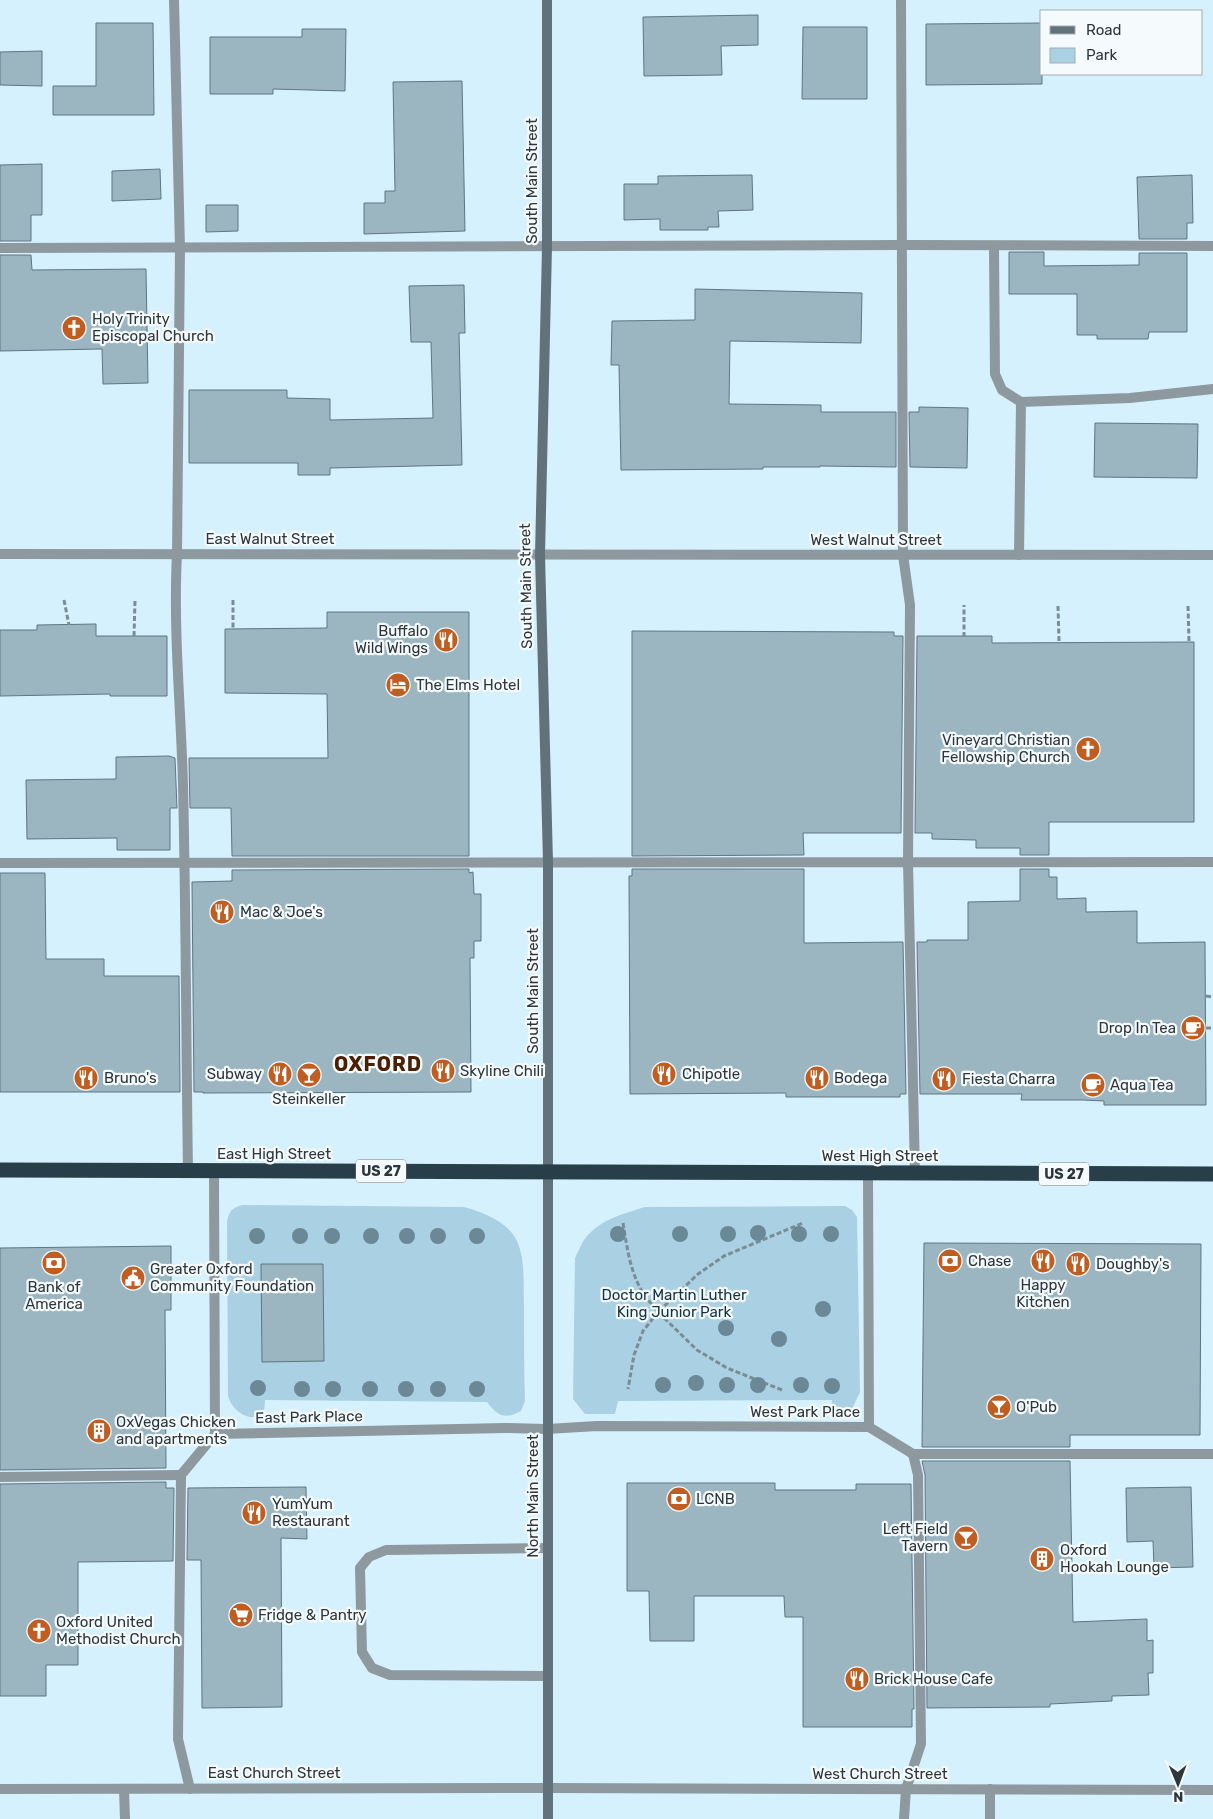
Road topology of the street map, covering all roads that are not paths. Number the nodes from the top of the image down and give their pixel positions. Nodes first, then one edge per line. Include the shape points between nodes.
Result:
1 (174, 0) edge
2 (547, 0) edge
3 (901, 0) edge
4 (902, 245) junction
5 (994, 246) junction
6 (1213, 246) edge
7 (547, 247) junction
8 (0, 248) edge
9 (180, 248) junction
10 (1213, 388) edge
11 (1021, 402) junction
12 (0, 554) edge
13 (177, 554) junction
14 (540, 555) junction
15 (903, 555) junction
16 (1019, 555) junction
17 (1213, 556) edge
18 (548, 862) junction
19 (908, 862) junction
20 (1213, 862) edge
21 (0, 863) edge
22 (184, 863) junction
23 (0, 1170) edge
24 (188, 1171) junction
25 (214, 1171) junction
26 (548, 1172) junction
27 (868, 1173) junction
28 (915, 1173) junction
29 (1213, 1174) edge
30 (869, 1427) junction
31 (547, 1429) junction
32 (215, 1434) junction
33 (913, 1454) junction
34 (1213, 1454) edge
35 (181, 1475) junction
36 (0, 1477) edge
37 (548, 1548) junction
38 (548, 1676) junction
39 (547, 1788) junction
40 (0, 1789) edge
41 (124, 1789) junction
42 (190, 1789) junction
43 (906, 1789) junction
44 (990, 1789) junction
45 (1213, 1790) edge
46 (125, 1819) edge
47 (548, 1819) edge
48 (904, 1819) edge
49 (990, 1819) edge

1 - 9 street
2 - 7 main road, South Main Street
3 - 4 street
4 - 5 street
4 - 7 street
4 - 15 street
5 - 6 street
5 - 11 street via 995,374 1002,390
7 - 9 street
7 - 14 main road, South Main Street
8 - 9 street
9 - 13 street
10 - 11 street via 1130,398
11 - 16 street
12 - 13 street, East Walnut Street
13 - 14 street, East Walnut Street
13 - 22 street via 175,600
14 - 15 street, West Walnut Street
14 - 18 main road, South Main Street
15 - 16 street, West Walnut Street
15 - 19 street via 910,605
16 - 17 street, West Walnut Street
18 - 19 street
18 - 22 street
18 - 26 main road, South Main Street
19 - 20 street
19 - 28 street
21 - 22 street
22 - 24 street
23 - 24 highway, East High Street / US 27
24 - 25 highway, East High Street / US 27
25 - 26 highway, East High Street / US 27
25 - 32 street
26 - 27 highway, West High Street / US 27
26 - 31 main road, North Main Street
27 - 28 highway, West High Street / US 27
27 - 30 street, West Park Place
28 - 29 highway, West High Street / US 27
30 - 31 street, West Park Place via 597,1426
30 - 33 street
31 - 32 street, East Park Place
31 - 37 main road, North Main Street
32 - 35 street
33 - 34 street
33 - 43 street via 918,1475 921,1744
35 - 36 street
35 - 42 street via 178,1739
37 - 38 main road, North Main Street
37 - 38 street via 386,1550 368,1557 360,1568 362,1652 372,1668 390,1675
38 - 39 main road, North Main Street
39 - 42 street, East Church Street
39 - 43 street, West Church Street
39 - 47 main road, North Main Street
40 - 41 street, East Church Street
41 - 42 street, East Church Street
41 - 46 street
43 - 44 street, West Church Street
43 - 48 street
44 - 45 street, West Church Street
44 - 49 street

